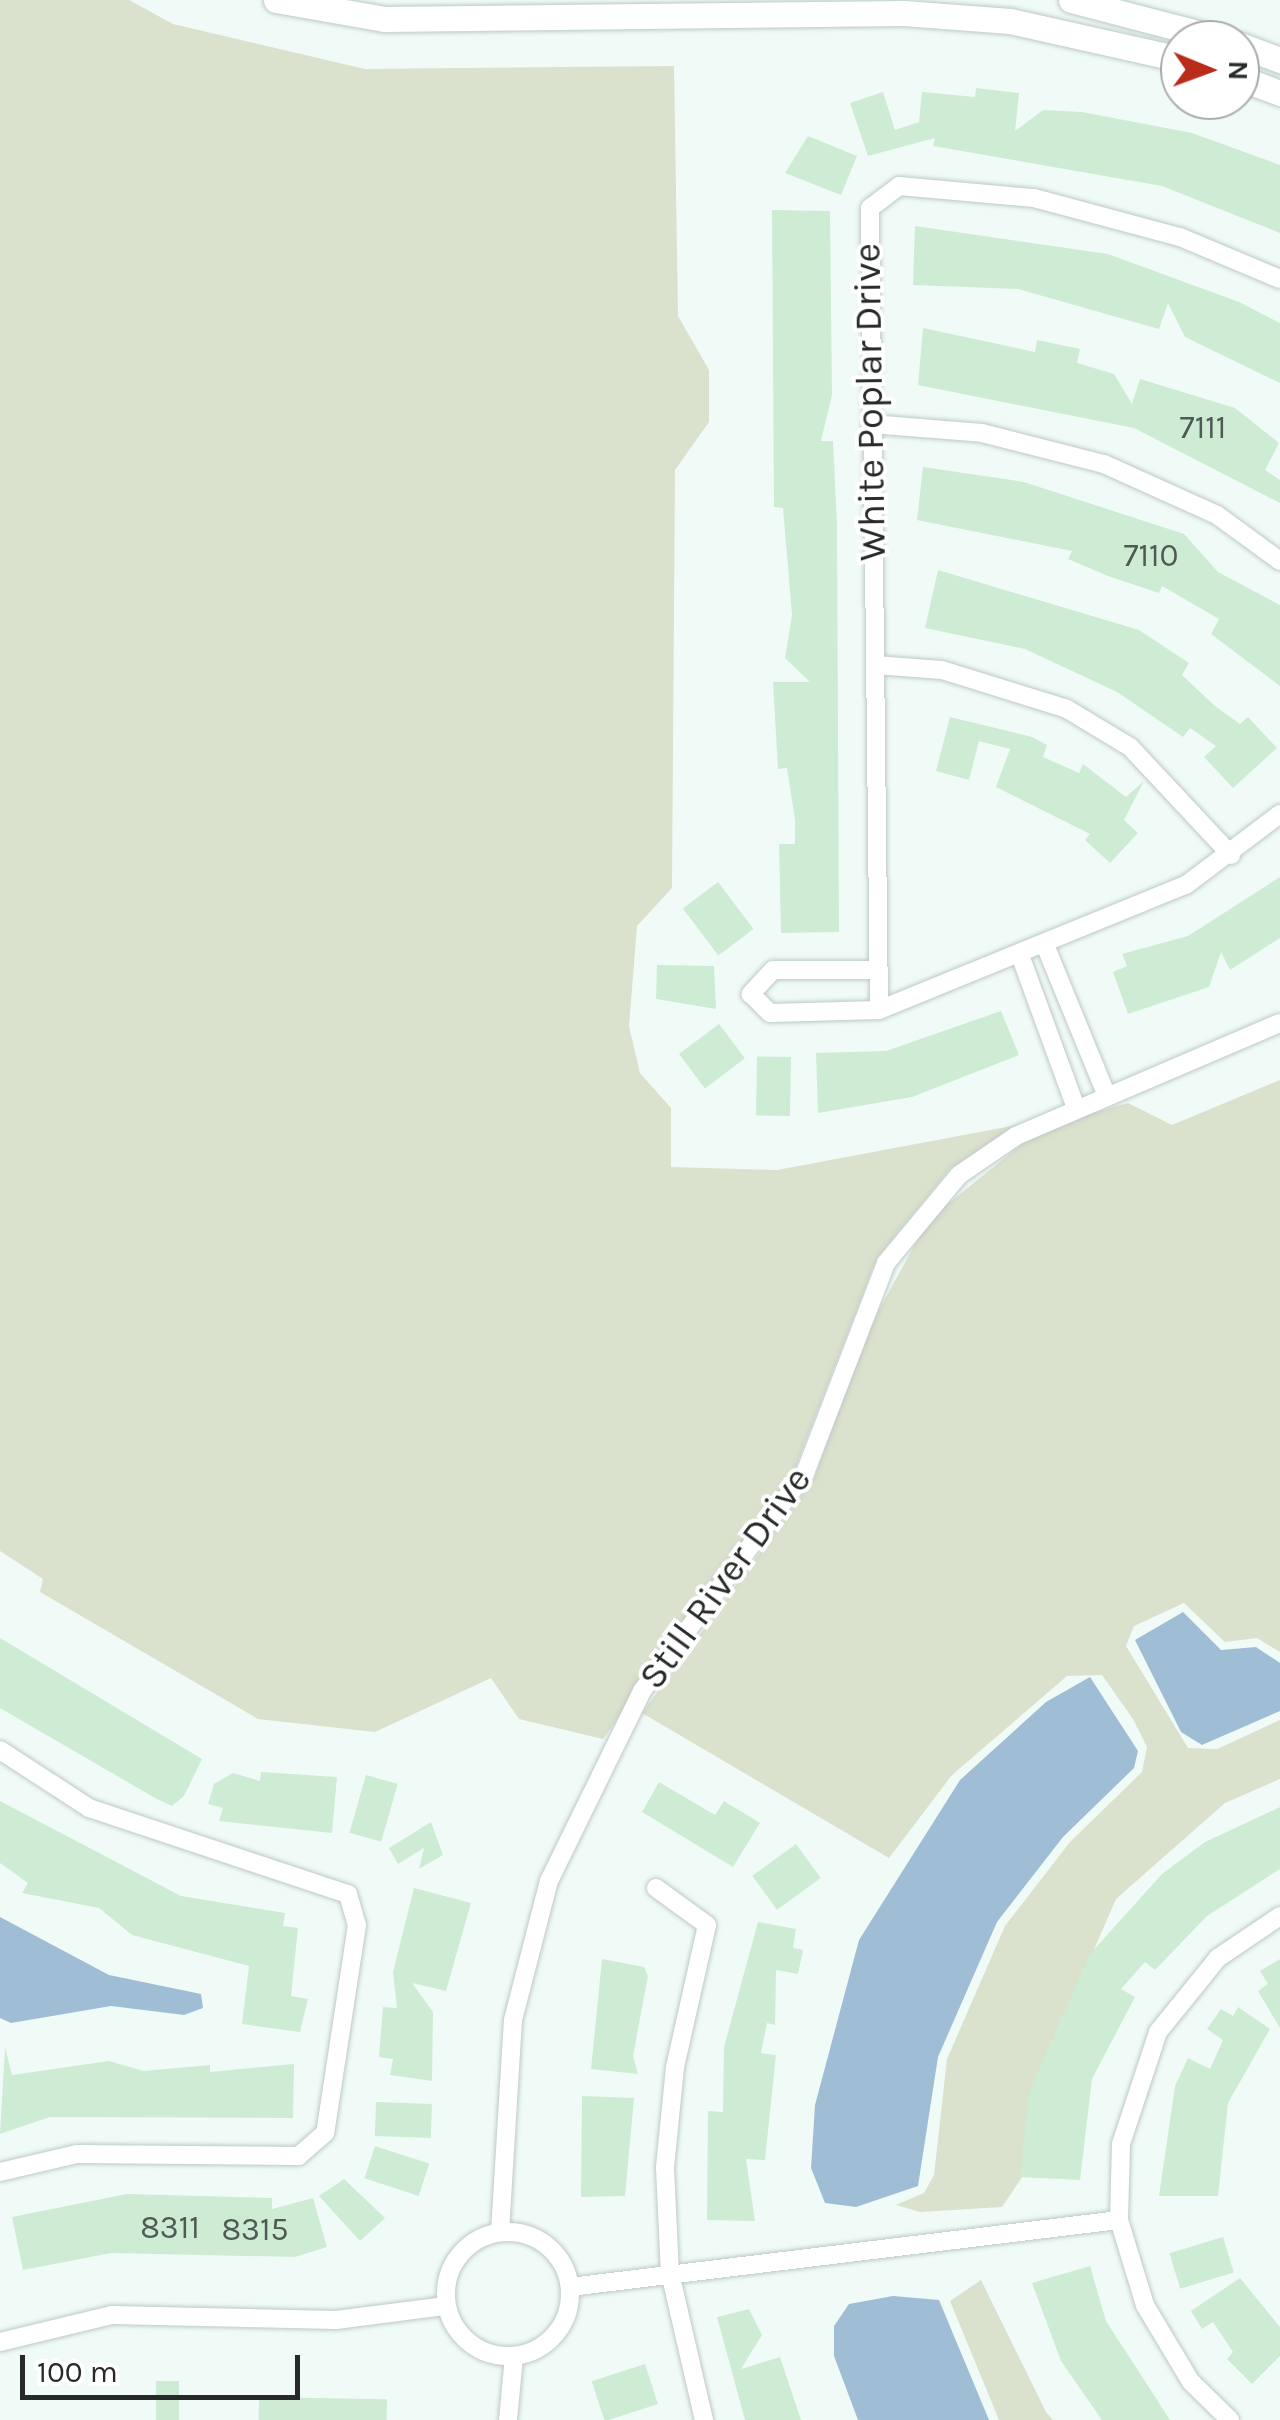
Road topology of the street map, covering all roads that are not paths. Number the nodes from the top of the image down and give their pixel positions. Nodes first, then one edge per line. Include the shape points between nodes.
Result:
1 (276, 0) edge
2 (1071, 0) edge
3 (523, 8) edge
4 (1160, 22) edge
5 (1160, 54) edge
6 (1280, 279) edge
7 (871, 424) junction
8 (1280, 561) edge
9 (875, 665) junction
10 (1280, 814) edge
11 (1231, 855) junction
12 (1045, 945) junction
13 (1020, 955) junction
14 (879, 970) junction
15 (879, 1010) junction
16 (1280, 1023) edge
17 (1080, 1029) junction
18 (1052, 1041) junction
19 (1107, 1096) junction
20 (1076, 1108) junction
21 (0, 1750) edge
22 (656, 1888) dead end
23 (1280, 1916) edge
24 (0, 2172) edge
25 (1119, 2220) junction
26 (500, 2232) junction
27 (670, 2273) junction
28 (570, 2287) junction
29 (446, 2306) junction
30 (0, 2340) edge
31 (514, 2356) junction
32 (508, 2420) edge
33 (704, 2420) edge
34 (1230, 2420) edge

1 - 3 street via 386,19
2 - 4 street
3 - 5 street via 904,13 1010,21
6 - 7 street, White Poplar Drive via 1117,217 899,186 881,193 866,223
7 - 8 street via 982,434 1104,464 1218,516
7 - 9 street, White Poplar Drive
9 - 11 street via 959,674 1067,709 1143,758
9 - 14 street, White Poplar Drive
10 - 11 street
11 - 12 street via 1186,885
12 - 13 street
12 - 17 street
13 - 15 street
13 - 18 street
14 - 15 street, White Poplar Drive
14 - 15 street via 773,970 758,976 750,994 770,1012
16 - 19 street, Still River Drive
17 - 18 street
17 - 19 street
18 - 20 street
19 - 20 street, Still River Drive
20 - 26 street, Still River Drive via 988,1155 921,1213 852,1336 805,1474 652,1676 591,1781 549,1881 514,2020
21 - 24 street via 89,1808 348,1894 357,1925 325,2134 299,2156 77,2154
22 - 27 street via 707,1925 674,2068 665,2168
23 - 25 street via 1218,1958 1158,2032 1127,2105
25 - 27 street
25 - 34 street via 1166,2346
26 - 28 street via 554,2251
26 - 29 street via 458,2258
27 - 28 street
27 - 33 street
28 - 31 street via 562,2325
29 - 30 street via 336,2320 112,2315
29 - 31 street via 463,2338
31 - 32 street

